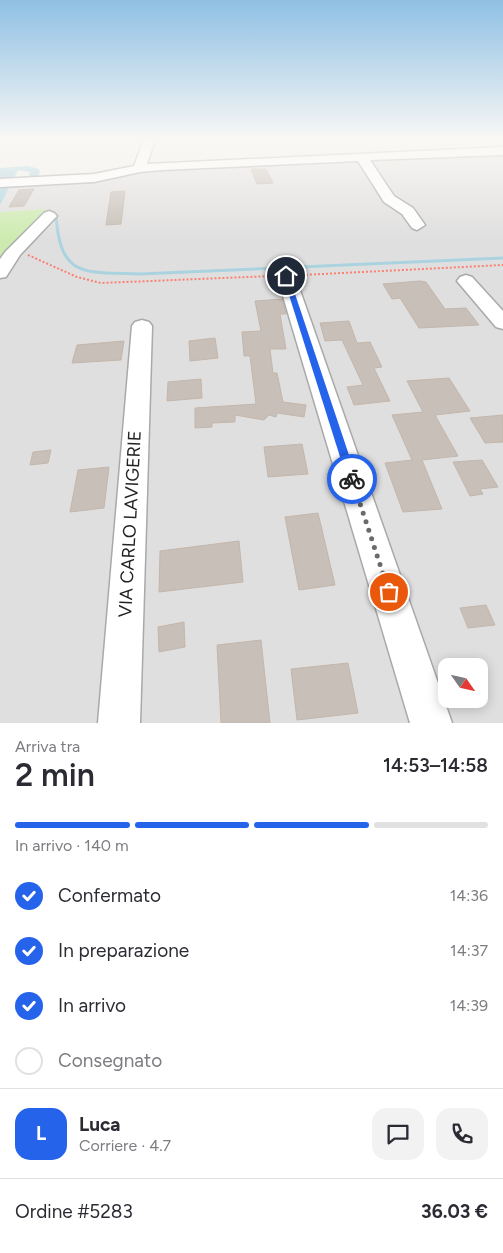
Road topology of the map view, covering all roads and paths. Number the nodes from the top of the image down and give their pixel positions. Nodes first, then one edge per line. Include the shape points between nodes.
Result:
1 (120, 173) edge
2 (372, 173) edge
3 (7, 183) edge
4 (50, 216) dead end
5 (417, 225) dead end
6 (21, 243) junction
7 (503, 265) edge
8 (0, 273) edge
9 (286, 276) junction
10 (466, 281) dead end
11 (503, 323) edge
12 (142, 326) dead end
13 (119, 723) edge
14 (431, 723) edge

1 - 3 street via 102,177
2 - 5 street via 389,199 408,211
4 - 6 street
6 - 8 street
6 - 9 path via 23,253 77,277 101,283
7 - 9 path
9 - 14 street
10 - 11 street
12 - 13 street, VIA CARLO LAVIGERIE

